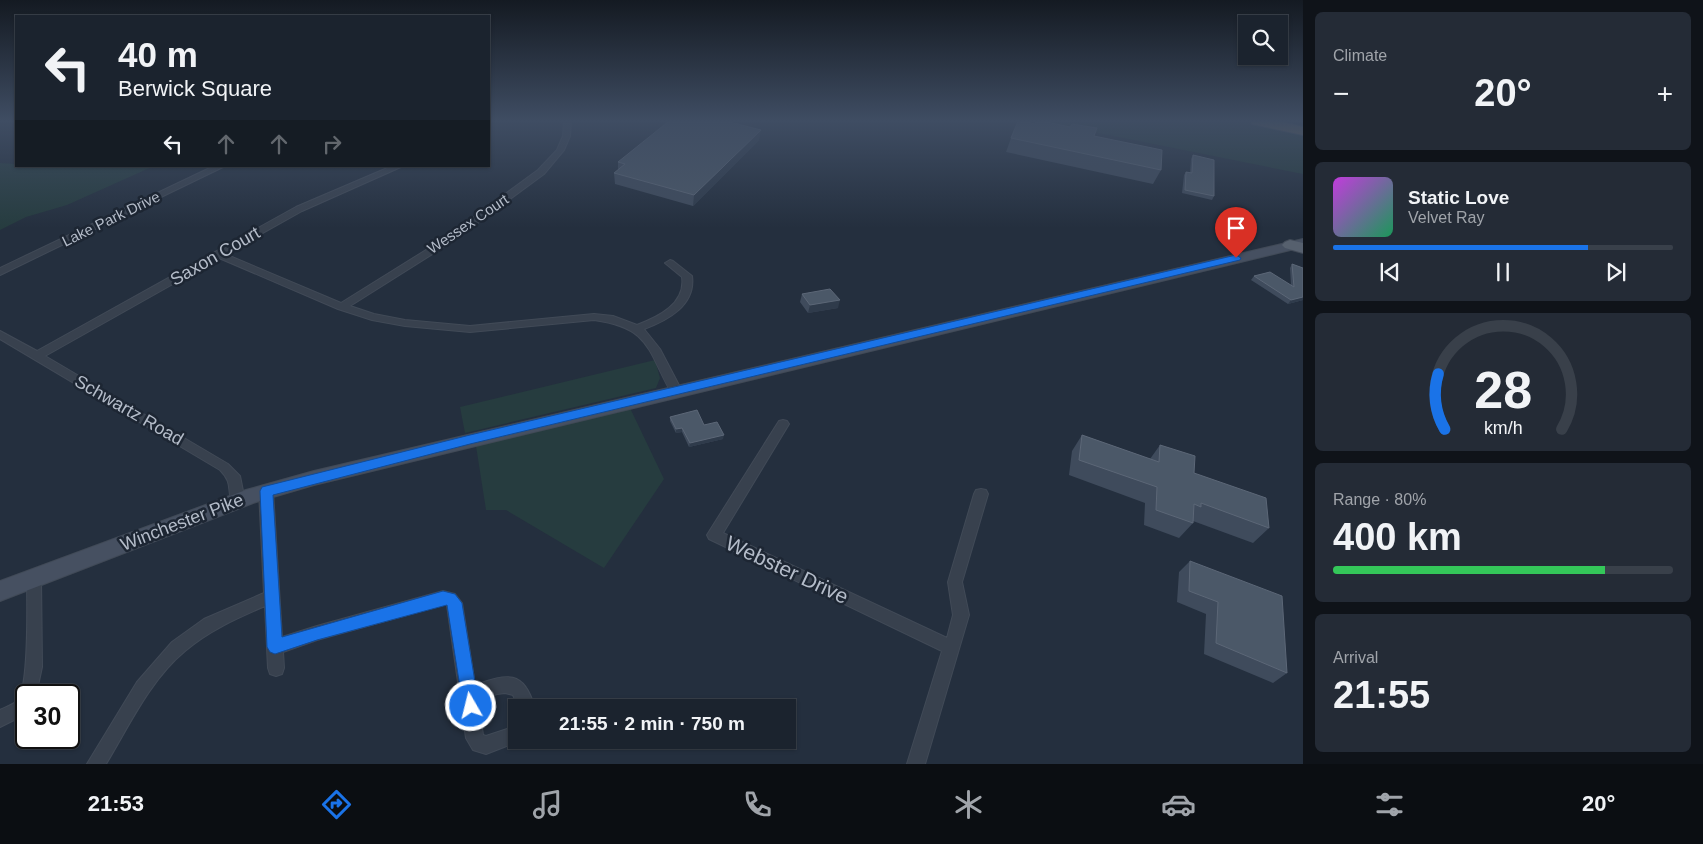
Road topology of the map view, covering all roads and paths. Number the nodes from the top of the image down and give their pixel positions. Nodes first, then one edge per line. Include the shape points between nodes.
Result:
1 (556, 157) edge
2 (219, 167) edge
3 (397, 167) edge
4 (1299, 245) edge
5 (218, 254) junction
6 (670, 262) dead end
7 (0, 272) edge
8 (342, 307) junction
9 (638, 328) junction
10 (0, 334) edge
11 (38, 356) junction
12 (676, 391) junction
13 (783, 424) dead end
14 (266, 491) junction
15 (981, 494) dead end
16 (238, 500) junction
17 (34, 578) junction
18 (0, 591) edge
19 (271, 597) junction
20 (275, 647) junction
21 (950, 647) junction
22 (276, 668) dead end
23 (30, 684) edge
24 (470, 695) junction
25 (526, 699) edge
26 (15, 709) edge
27 (0, 719) edge
28 (508, 737) edge
29 (96, 764) edge
30 (916, 764) edge

1 - 8 street, Wessex Court via 541,172 450,239
2 - 7 street, Lake Park Drive
3 - 5 street, Saxon Court via 299,209
4 - 12 main road, Winchester Pike
5 - 8 street
5 - 11 street, Saxon Court
6 - 9 street via 687,276 684,296 664,316
8 - 9 street via 405,324 470,329 594,317
9 - 12 street via 651,341
10 - 11 street, Schwartz Road
11 - 16 street, Schwartz Road via 224,466 234,476
12 - 14 main road, Winchester Pike
13 - 21 street, Webster Drive via 714,535
14 - 16 main road, Winchester Pike
14 - 19 street
15 - 21 street via 955,582 961,615
16 - 17 main road, Winchester Pike
17 - 18 main road, Winchester Pike
17 - 23 street via 34,667
19 - 20 street
19 - 29 street via 219,620 177,647 160,665
20 - 22 street
20 - 24 street via 443,598 450,599 455,603
21 - 30 street
24 - 25 street via 504,684 521,689
24 - 28 street via 475,738 479,744 486,745
26 - 27 street

